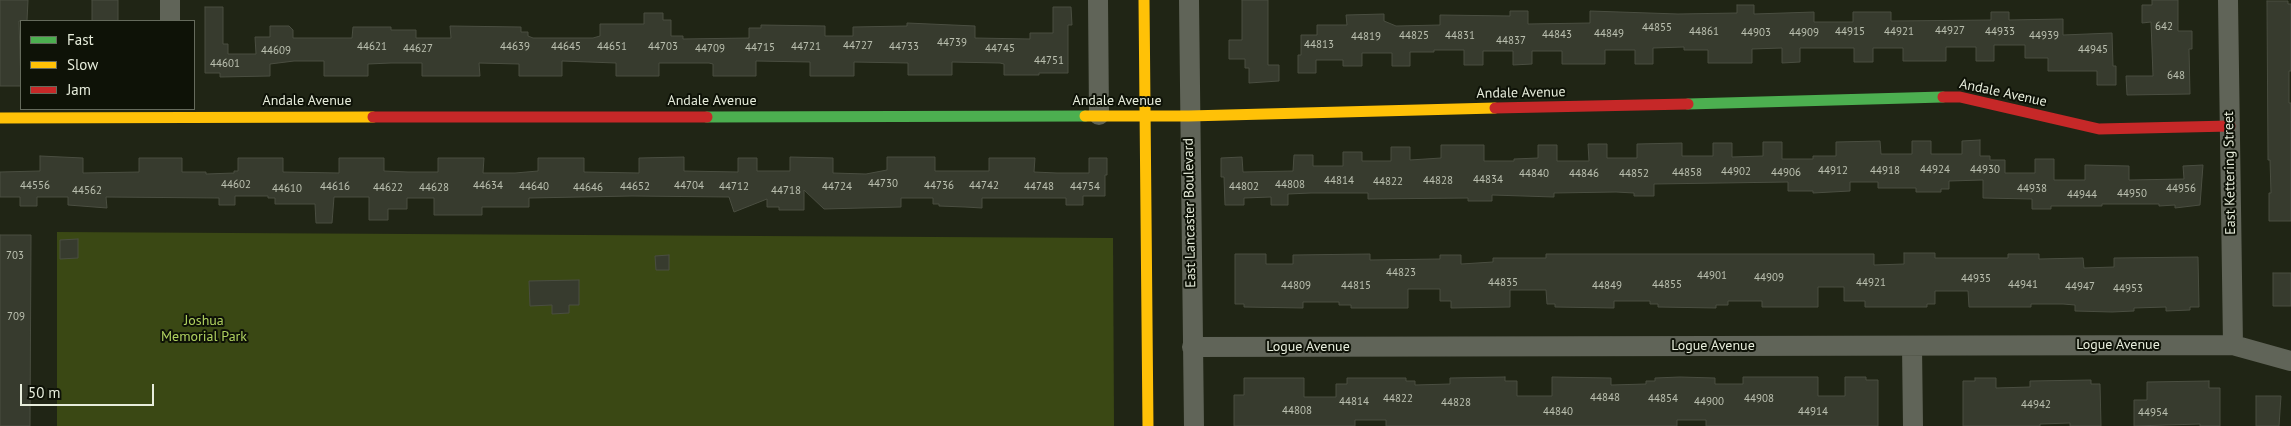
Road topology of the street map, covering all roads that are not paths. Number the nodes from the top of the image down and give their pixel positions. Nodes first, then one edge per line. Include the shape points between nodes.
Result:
1 (170, 0) edge
2 (1098, 0) edge
3 (1144, 0) edge
4 (1189, 0) edge
5 (2228, 0) edge
6 (170, 20) edge
7 (169, 113) edge
8 (1100, 115) junction
9 (1144, 116) junction
10 (1189, 116) junction
11 (0, 118) edge
12 (2230, 126) junction
13 (2234, 345) junction
14 (1912, 346) junction
15 (1192, 347) junction
16 (2291, 361) edge
17 (1148, 426) edge
18 (1194, 426) edge
19 (1913, 426) edge

1 - 6 street
2 - 8 street
3 - 9 street
4 - 10 street, East Lancaster Boulevard
5 - 12 street, East Kettering Street
7 - 8 street, Andale Avenue
7 - 11 street, Andale Avenue
8 - 9 street, Andale Avenue
9 - 10 street, Andale Avenue
9 - 17 street
10 - 12 street, Andale Avenue via 1960,97 2099,129
10 - 15 street, East Lancaster Boulevard
12 - 13 street, East Kettering Street
13 - 14 street, Logue Avenue
13 - 16 street, Logue Avenue
14 - 15 street, Logue Avenue
14 - 19 street
15 - 18 street, East Lancaster Boulevard

